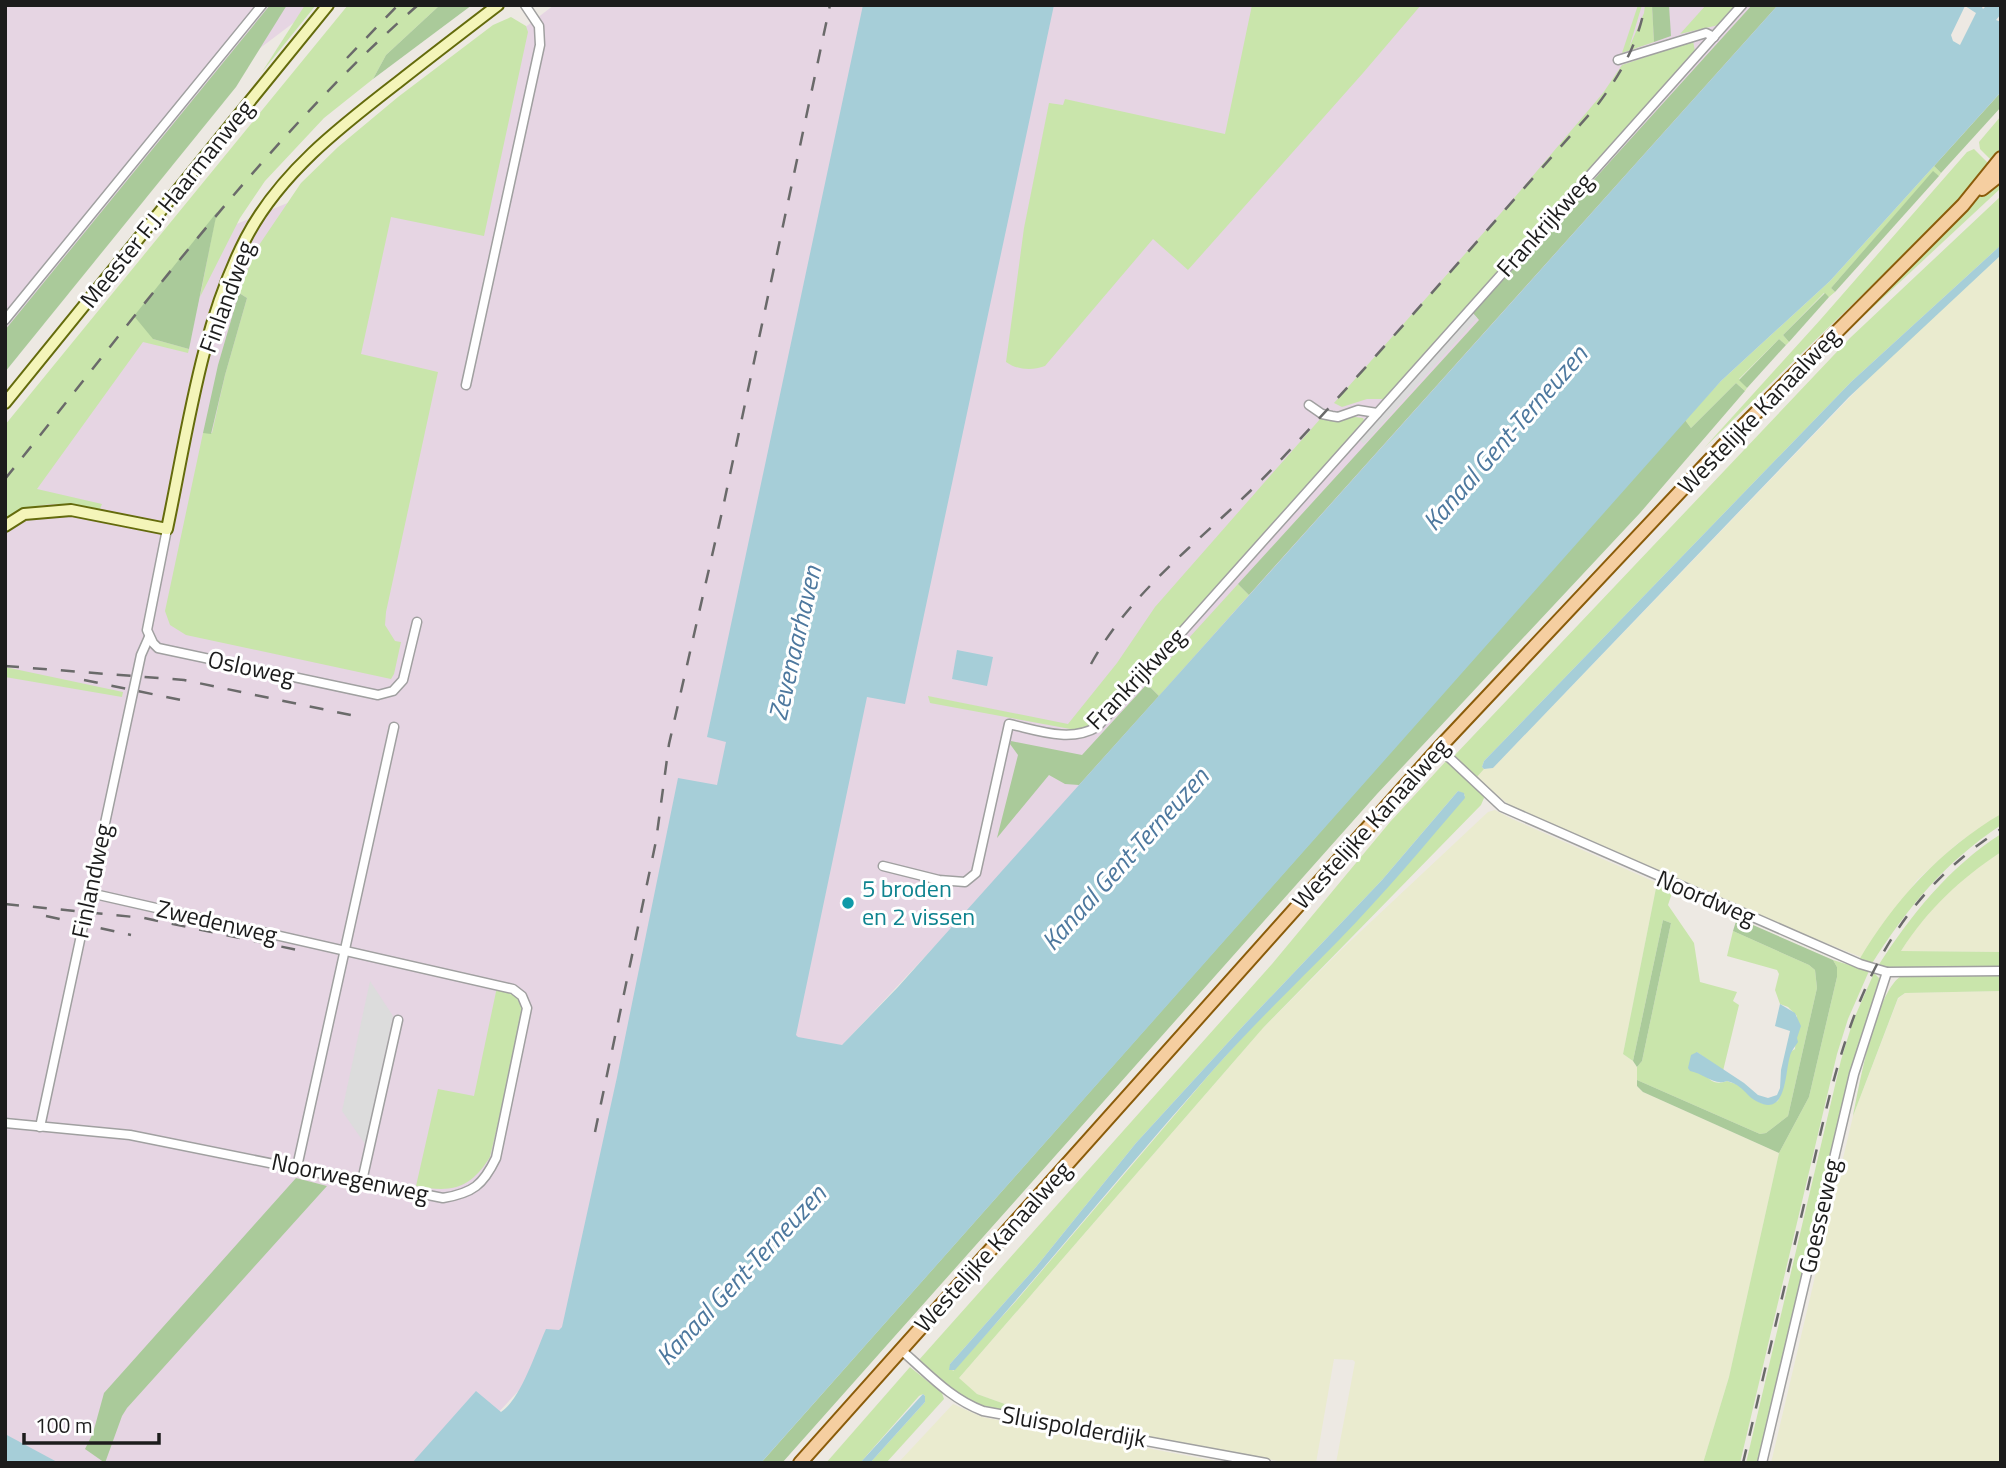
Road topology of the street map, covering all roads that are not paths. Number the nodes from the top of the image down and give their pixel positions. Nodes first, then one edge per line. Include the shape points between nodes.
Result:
1 (262, 5) edge
2 (328, 5) edge
3 (498, 5) edge
4 (525, 5) edge
5 (1742, 5) edge
6 (1714, 37) junction
7 (1618, 60) dead end
8 (2001, 158) edge
9 (2001, 174) edge
10 (1963, 205) junction
11 (5, 320) edge
12 (466, 385) dead end
13 (5, 403) edge
14 (1308, 405) dead end
15 (1377, 413) junction
16 (5, 526) edge
17 (167, 529) junction
18 (417, 622) dead end
19 (149, 637) junction
20 (394, 727) dead end
21 (1438, 748) junction
22 (883, 866) dead end
23 (90, 893) junction
24 (344, 951) junction
25 (2001, 971) edge
26 (1887, 972) junction
27 (398, 1020) dead end
28 (5, 1124) edge
29 (40, 1127) junction
30 (297, 1167) junction
31 (362, 1181) junction
32 (901, 1350) junction
33 (800, 1463) edge
34 (1266, 1463) edge
35 (1762, 1463) edge

1 - 11 street
2 - 13 street, Meester F.J. Haarmanweg
3 - 17 street, Finlandweg via 345,123 270,201 247,237 208,344
4 - 12 street via 539,26 540,45
5 - 6 street, Frankrijkweg
6 - 7 street via 1706,33 1691,36
6 - 15 street, Frankrijkweg
8 - 10 main road, Westelijke Kanaalweg
9 - 10 main road, Westelijke Kanaalweg
10 - 21 main road, Westelijke Kanaalweg via 1721,447
14 - 15 street via 1338,417 1358,410
15 - 22 street, Frankrijkweg via 1097,727 1069,736 1009,724 976,873 965,882
16 - 17 street via 24,514 71,510
17 - 19 street via 149,615
18 - 19 street, Osloweg via 403,680 393,691 378,695 165,650
19 - 23 street, Finlandweg via 141,655
20 - 24 street
21 - 26 street, Noordweg via 1502,807
21 - 32 main road, Westelijke Kanaalweg
23 - 24 street, Zwedenweg
23 - 29 street, Finlandweg
24 - 30 street
24 - 31 street, Noorwegenweg via 513,989 527,1008 496,1158 486,1178 462,1195 443,1198
25 - 26 street, Noordweg
26 - 35 street, Goesseweg via 1854,1074
27 - 31 street
28 - 29 street, Noorwegenweg
29 - 30 street, Noorwegenweg via 130,1135
30 - 31 street, Noorwegenweg
32 - 33 main road, Westelijke Kanaalweg
32 - 34 street, Sluispolderdijk via 944,1390 983,1411

